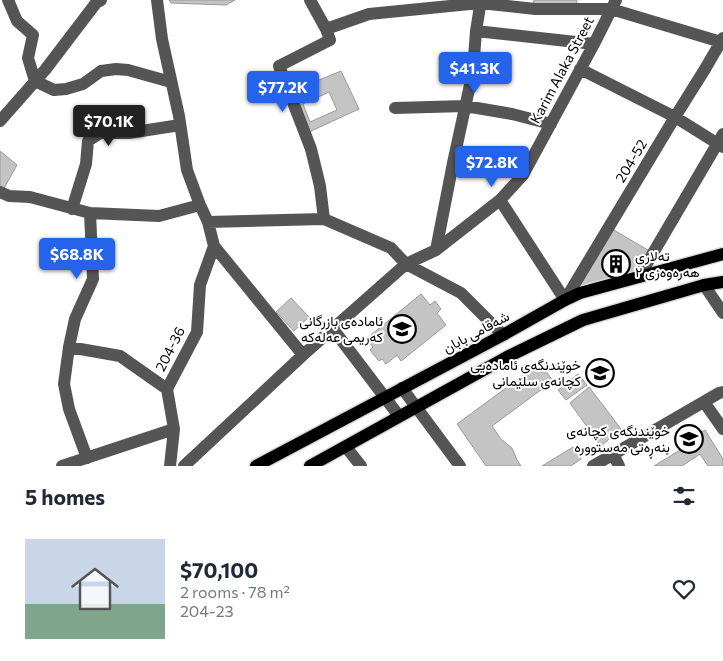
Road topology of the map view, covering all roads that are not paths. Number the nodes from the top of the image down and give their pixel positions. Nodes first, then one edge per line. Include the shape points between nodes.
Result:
1 (8, 0) edge
2 (101, 0) edge
3 (157, 0) edge
4 (310, 0) edge
5 (480, 1) edge
6 (613, 5) edge
7 (326, 29) junction
8 (476, 31) junction
9 (722, 40) edge
10 (594, 44) junction
11 (580, 69) junction
12 (36, 81) junction
13 (171, 82) junction
14 (465, 106) junction
15 (395, 108) dead end
16 (675, 118) junction
17 (0, 121) edge
18 (551, 124) junction
19 (180, 125) junction
20 (721, 141) edge
21 (0, 192) edge
22 (500, 200) junction
23 (200, 205) junction
24 (72, 209) junction
25 (90, 213) junction
26 (324, 218) junction
27 (208, 222) junction
28 (214, 246) junction
29 (436, 250) junction
30 (723, 254) edge
31 (406, 264) junction
32 (639, 277) junction
33 (723, 282) edge
34 (704, 286) junction
35 (565, 300) junction
36 (723, 313) edge
37 (333, 329) junction
38 (503, 335) junction
39 (69, 347) junction
40 (304, 355) junction
41 (402, 388) junction
42 (166, 389) junction
43 (723, 392) edge
44 (384, 397) junction
45 (704, 402) junction
46 (415, 407) junction
47 (399, 416) junction
48 (174, 429) junction
49 (723, 429) edge
50 (346, 447) junction
51 (613, 454) junction
52 (87, 458) junction
53 (62, 466) edge
54 (170, 466) edge
55 (184, 466) edge
56 (256, 466) edge
57 (310, 466) edge
58 (361, 466) edge
59 (460, 466) edge
60 (593, 466) edge
61 (619, 466) edge

1 - 12 street via 17,21 33,35 28,58
2 - 12 street
3 - 13 street
4 - 7 street
5 - 6 street via 534,9
5 - 7 street via 369,14
5 - 8 street
6 - 9 street
6 - 10 street, Karim Alaka Street
7 - 26 street via 330,40 279,66 311,149
8 - 10 street
8 - 14 street via 473,71
9 - 16 street, 204-52
10 - 11 street, Karim Alaka Street
11 - 16 street
11 - 18 street, Karim Alaka Street
12 - 13 street via 54,90 66,89 83,84 101,71 116,68
12 - 17 street
13 - 19 street
14 - 15 street
14 - 18 street
14 - 29 street
16 - 20 street
16 - 35 street, 204-52
18 - 22 street, Karim Alaka Street via 523,175
19 - 23 street via 187,170
19 - 24 street via 129,133 100,133 88,142 86,164
20 - 32 street
21 - 24 street
22 - 29 street, Karim Alaka Street
22 - 35 street
23 - 25 street via 159,216
23 - 27 street
24 - 25 street
25 - 39 street via 93,278 75,318
26 - 27 street
26 - 31 street via 391,248
27 - 28 street
28 - 40 street
28 - 42 street, 204-36 via 200,285 197,332
29 - 31 street, Karim Alaka Street
30 - 32 main road, شەقامی بابان
31 - 37 street, Karim Alaka Street
31 - 38 street via 461,293
32 - 35 main road, شەقامی بابان
33 - 34 main road
34 - 36 street
34 - 46 main road via 583,320
35 - 38 main road, شەقامی بابان
37 - 40 street, Karim Alaka Street
37 - 44 street
38 - 41 main road, شەقامی بابان
39 - 42 street via 120,356
39 - 52 street via 64,384 69,409
40 - 55 street, Karim Alaka Street
41 - 44 main road, شەقامی بابان
41 - 46 street
42 - 48 street, 204-36
43 - 45 street
44 - 47 street
44 - 56 main road, شەقامی بابان
45 - 49 street
45 - 51 street
46 - 47 main road
46 - 59 street
47 - 50 main road
48 - 52 street
48 - 54 street, 204-36
50 - 57 main road
50 - 58 street
51 - 60 street
51 - 61 street
52 - 53 street

